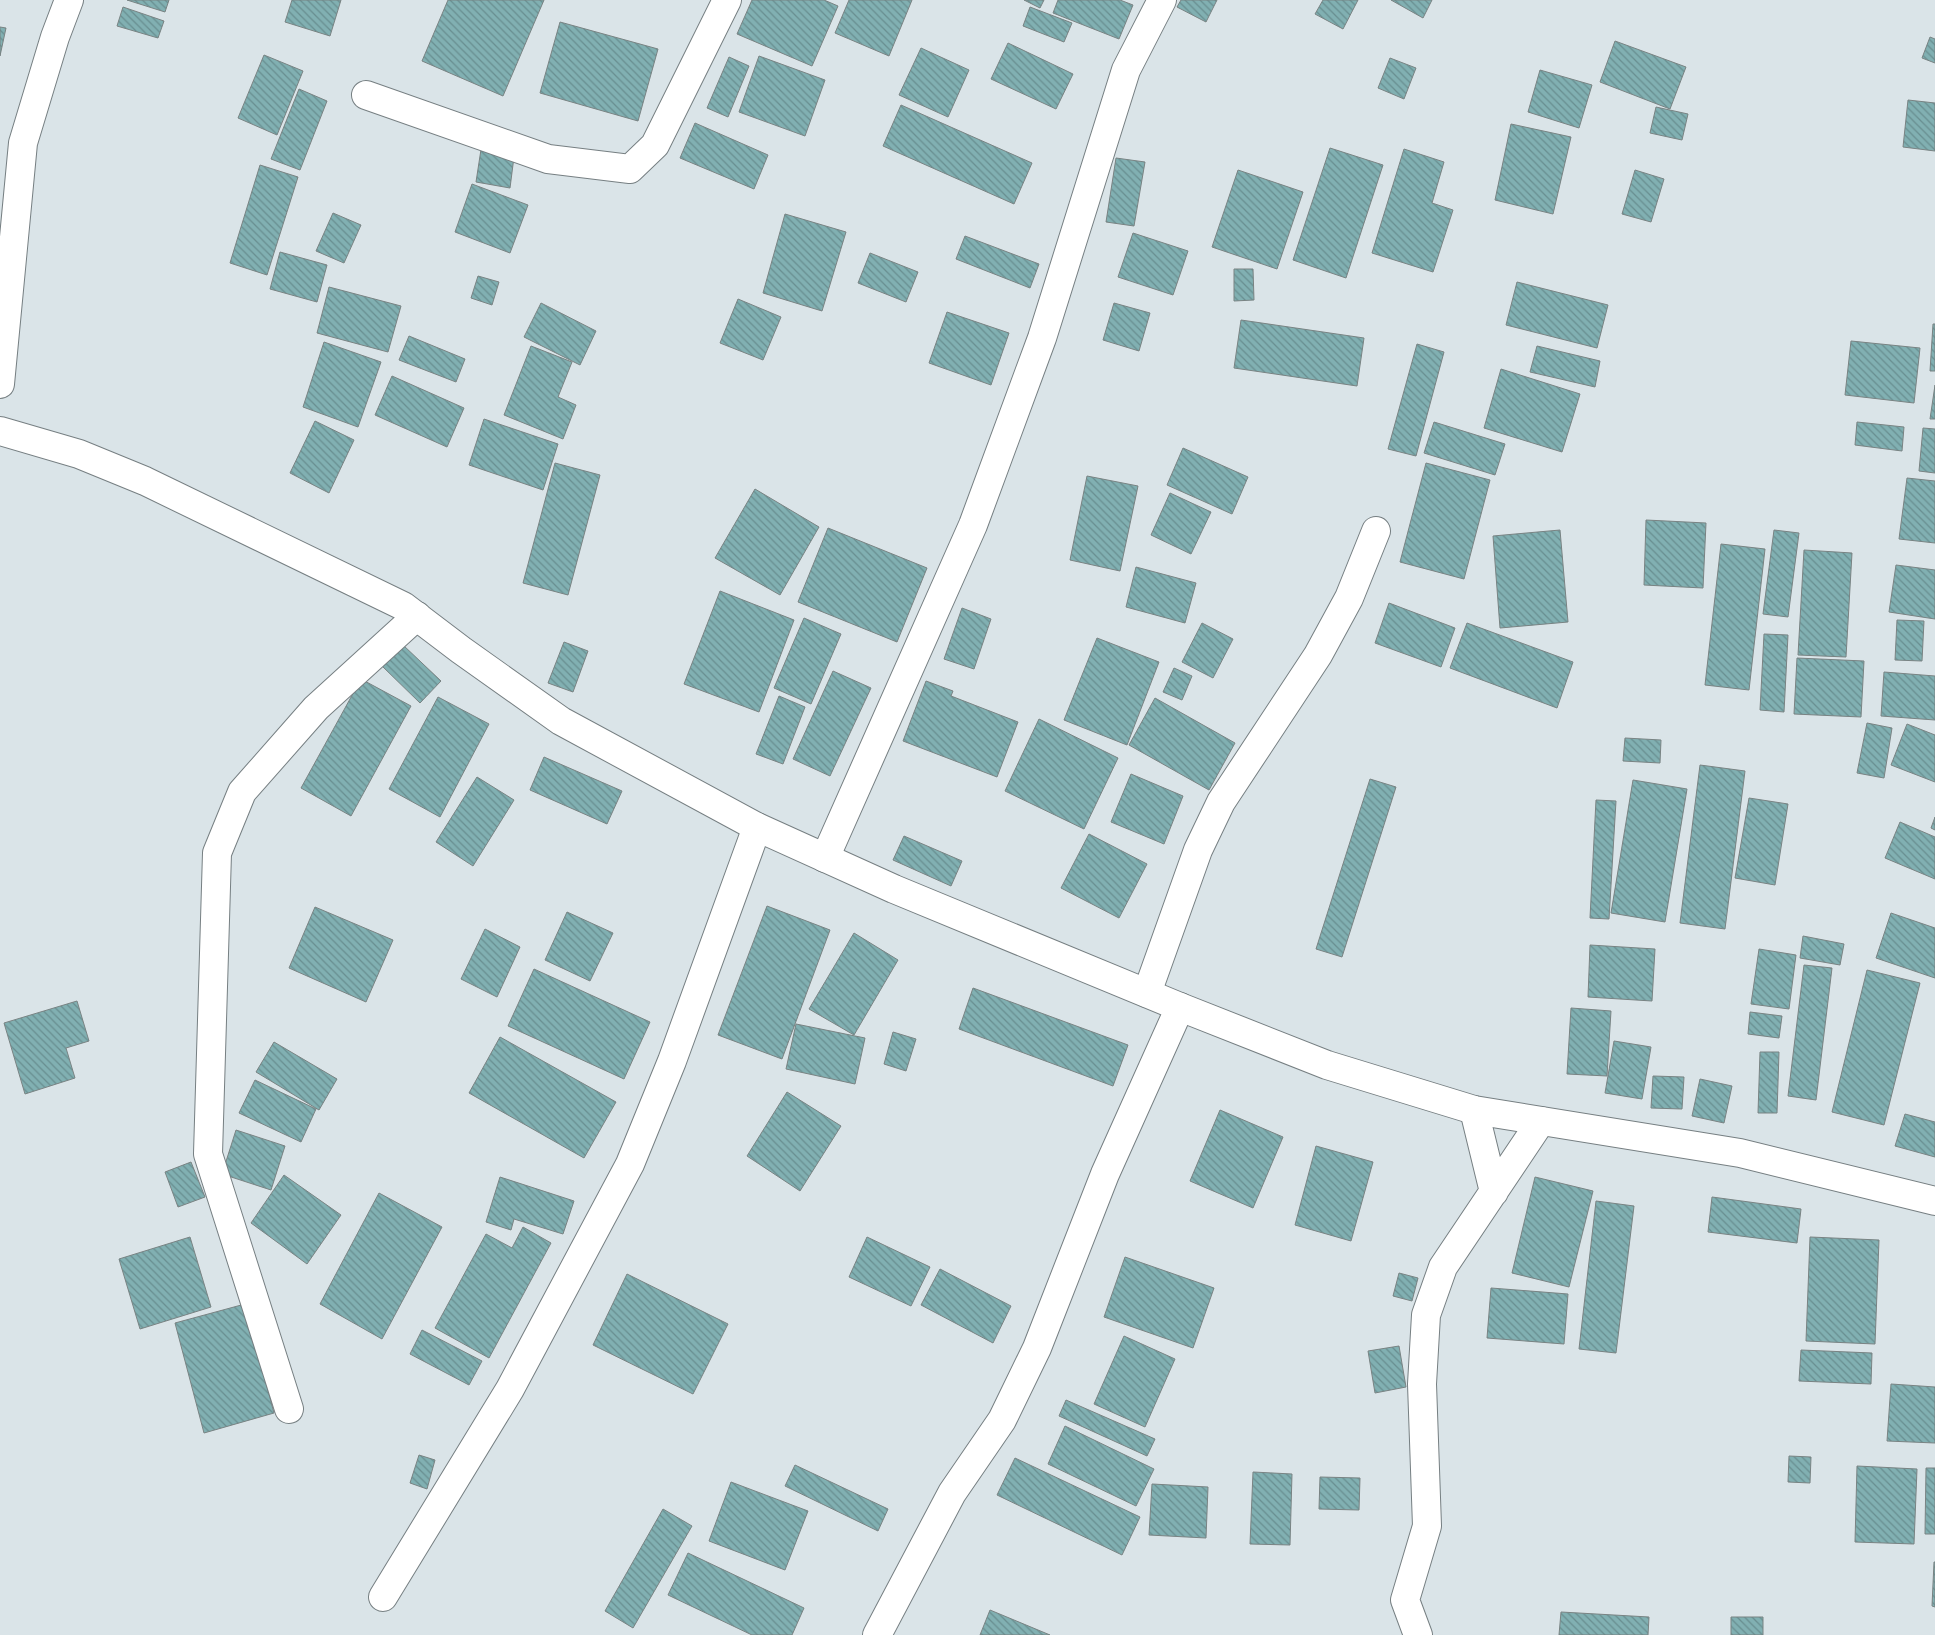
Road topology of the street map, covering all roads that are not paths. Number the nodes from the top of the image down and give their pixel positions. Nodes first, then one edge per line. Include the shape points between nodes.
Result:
1 (69, 0) edge
2 (727, 0) edge
3 (1162, 0) edge
4 (366, 94) dead end
5 (0, 384) edge
6 (0, 431) edge
7 (1376, 531) dead end
8 (417, 616) junction
9 (757, 827) junction
10 (826, 858) junction
11 (1147, 993) junction
12 (1180, 1007) junction
13 (1474, 1110) junction
14 (1541, 1121) junction
15 (1494, 1192) junction
16 (1935, 1201) edge
17 (289, 1408) dead end
18 (383, 1597) dead end
19 (877, 1635) edge
20 (1418, 1635) edge

1 - 5 street via 22,143
2 - 4 street via 655,145 630,170 548,159
3 - 10 street via 1126,70 1042,338 972,525
6 - 8 street via 79,454 145,481 377,593
7 - 11 street via 1349,598 1318,655 1221,802 1198,850
8 - 9 street via 561,721
8 - 17 street via 316,708 242,792 217,853 208,1154
9 - 10 street
9 - 18 street via 672,1061 630,1164 510,1389
10 - 11 street
11 - 12 street
12 - 13 street via 1327,1065
12 - 19 street via 1105,1174 1037,1348 1002,1420 952,1493
13 - 14 street
13 - 15 street
14 - 15 street
14 - 16 street via 1740,1153
15 - 20 street via 1443,1267 1426,1315 1422,1384 1427,1526 1405,1600

